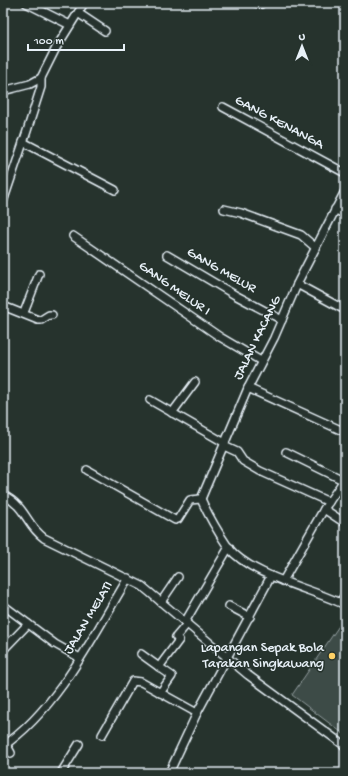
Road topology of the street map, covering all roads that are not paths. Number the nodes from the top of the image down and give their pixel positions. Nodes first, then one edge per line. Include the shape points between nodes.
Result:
1 (26, 3) edge
2 (84, 3) edge
3 (78, 12) junction
4 (70, 24) junction
5 (105, 31) dead end
6 (41, 78) junction
7 (3, 91) edge
8 (223, 107) dead end
9 (23, 142) junction
10 (345, 173) edge
11 (115, 190) dead end
12 (345, 191) edge
13 (3, 202) edge
14 (224, 209) dead end
15 (335, 209) junction
16 (345, 215) edge
17 (73, 236) dead end
18 (316, 248) junction
19 (168, 254) dead end
20 (39, 274) dead end
21 (297, 284) junction
22 (3, 306) edge
23 (25, 310) dead end
24 (345, 310) edge
25 (52, 315) dead end
26 (282, 320) junction
27 (261, 361) junction
28 (195, 382) dead end
29 (248, 388) junction
30 (150, 400) dead end
31 (172, 413) junction
32 (345, 432) edge
33 (224, 445) junction
34 (286, 452) dead end
35 (87, 470) dead end
36 (344, 480) edge
37 (3, 494) edge
38 (201, 499) junction
39 (329, 502) junction
40 (324, 509) junction
41 (345, 524) edge
42 (228, 547) junction
43 (271, 576) junction
44 (178, 577) dead end
45 (128, 578) junction
46 (283, 581) junction
47 (345, 594) edge
48 (161, 602) junction
49 (343, 604) edge
50 (3, 605) edge
51 (228, 606) dead end
52 (250, 617) junction
53 (186, 623) junction
54 (28, 624) junction
55 (3, 650) edge
56 (141, 654) dead end
57 (228, 656) junction
58 (80, 658) junction
59 (159, 667) junction
60 (160, 693) junction
61 (197, 713) junction
62 (102, 735) dead end
63 (79, 744) dead end
64 (4, 745) edge
65 (345, 746) edge
66 (11, 753) dead end
67 (61, 773) edge
68 (169, 773) edge

1 - 4 street
2 - 3 street
3 - 4 street
3 - 5 street
4 - 6 street
6 - 7 street via 30,84
6 - 9 street via 41,87
8 - 10 street, GANG KENANGA
9 - 11 street
9 - 13 street
12 - 15 street, JALAN KACANG
14 - 18 street via 301,235
15 - 16 street
15 - 18 street, JALAN KACANG
17 - 27 street, GANG MELUR I via 220,337
18 - 21 street, JALAN KACANG
19 - 26 street, GANG MELUR
20 - 23 street
21 - 24 street
21 - 26 street, JALAN KACANG
22 - 25 street via 38,320
26 - 27 street, JALAN KACANG
27 - 29 street, JALAN KACANG
28 - 31 street
29 - 32 street
29 - 33 street, JALAN KACANG
30 - 31 street
31 - 33 street
33 - 38 street, JALAN KACANG
33 - 39 street via 260,471
34 - 36 street
35 - 38 street via 174,519 188,502
36 - 39 street
37 - 45 street via 17,503 33,528 44,538
38 - 42 street
39 - 40 street
40 - 41 street
40 - 46 street
42 - 43 street
42 - 53 street
43 - 46 street
43 - 52 street
44 - 48 street
45 - 48 street, JALAN MELATI
45 - 58 street, JALAN MELATI
46 - 49 street
47 - 49 street
48 - 53 street, JALAN MELATI
50 - 54 street
51 - 52 street
52 - 57 street
53 - 57 street, JALAN MELATI
53 - 59 street via 176,637 179,640
54 - 55 street
54 - 58 street
56 - 59 street
57 - 61 street
57 - 65 street, JALAN MELATI via 275,695
58 - 64 street, JALAN MELATI via 40,712
59 - 60 street via 172,676
60 - 61 street
60 - 62 street via 138,681 133,681
61 - 68 street
63 - 67 street
64 - 66 street

